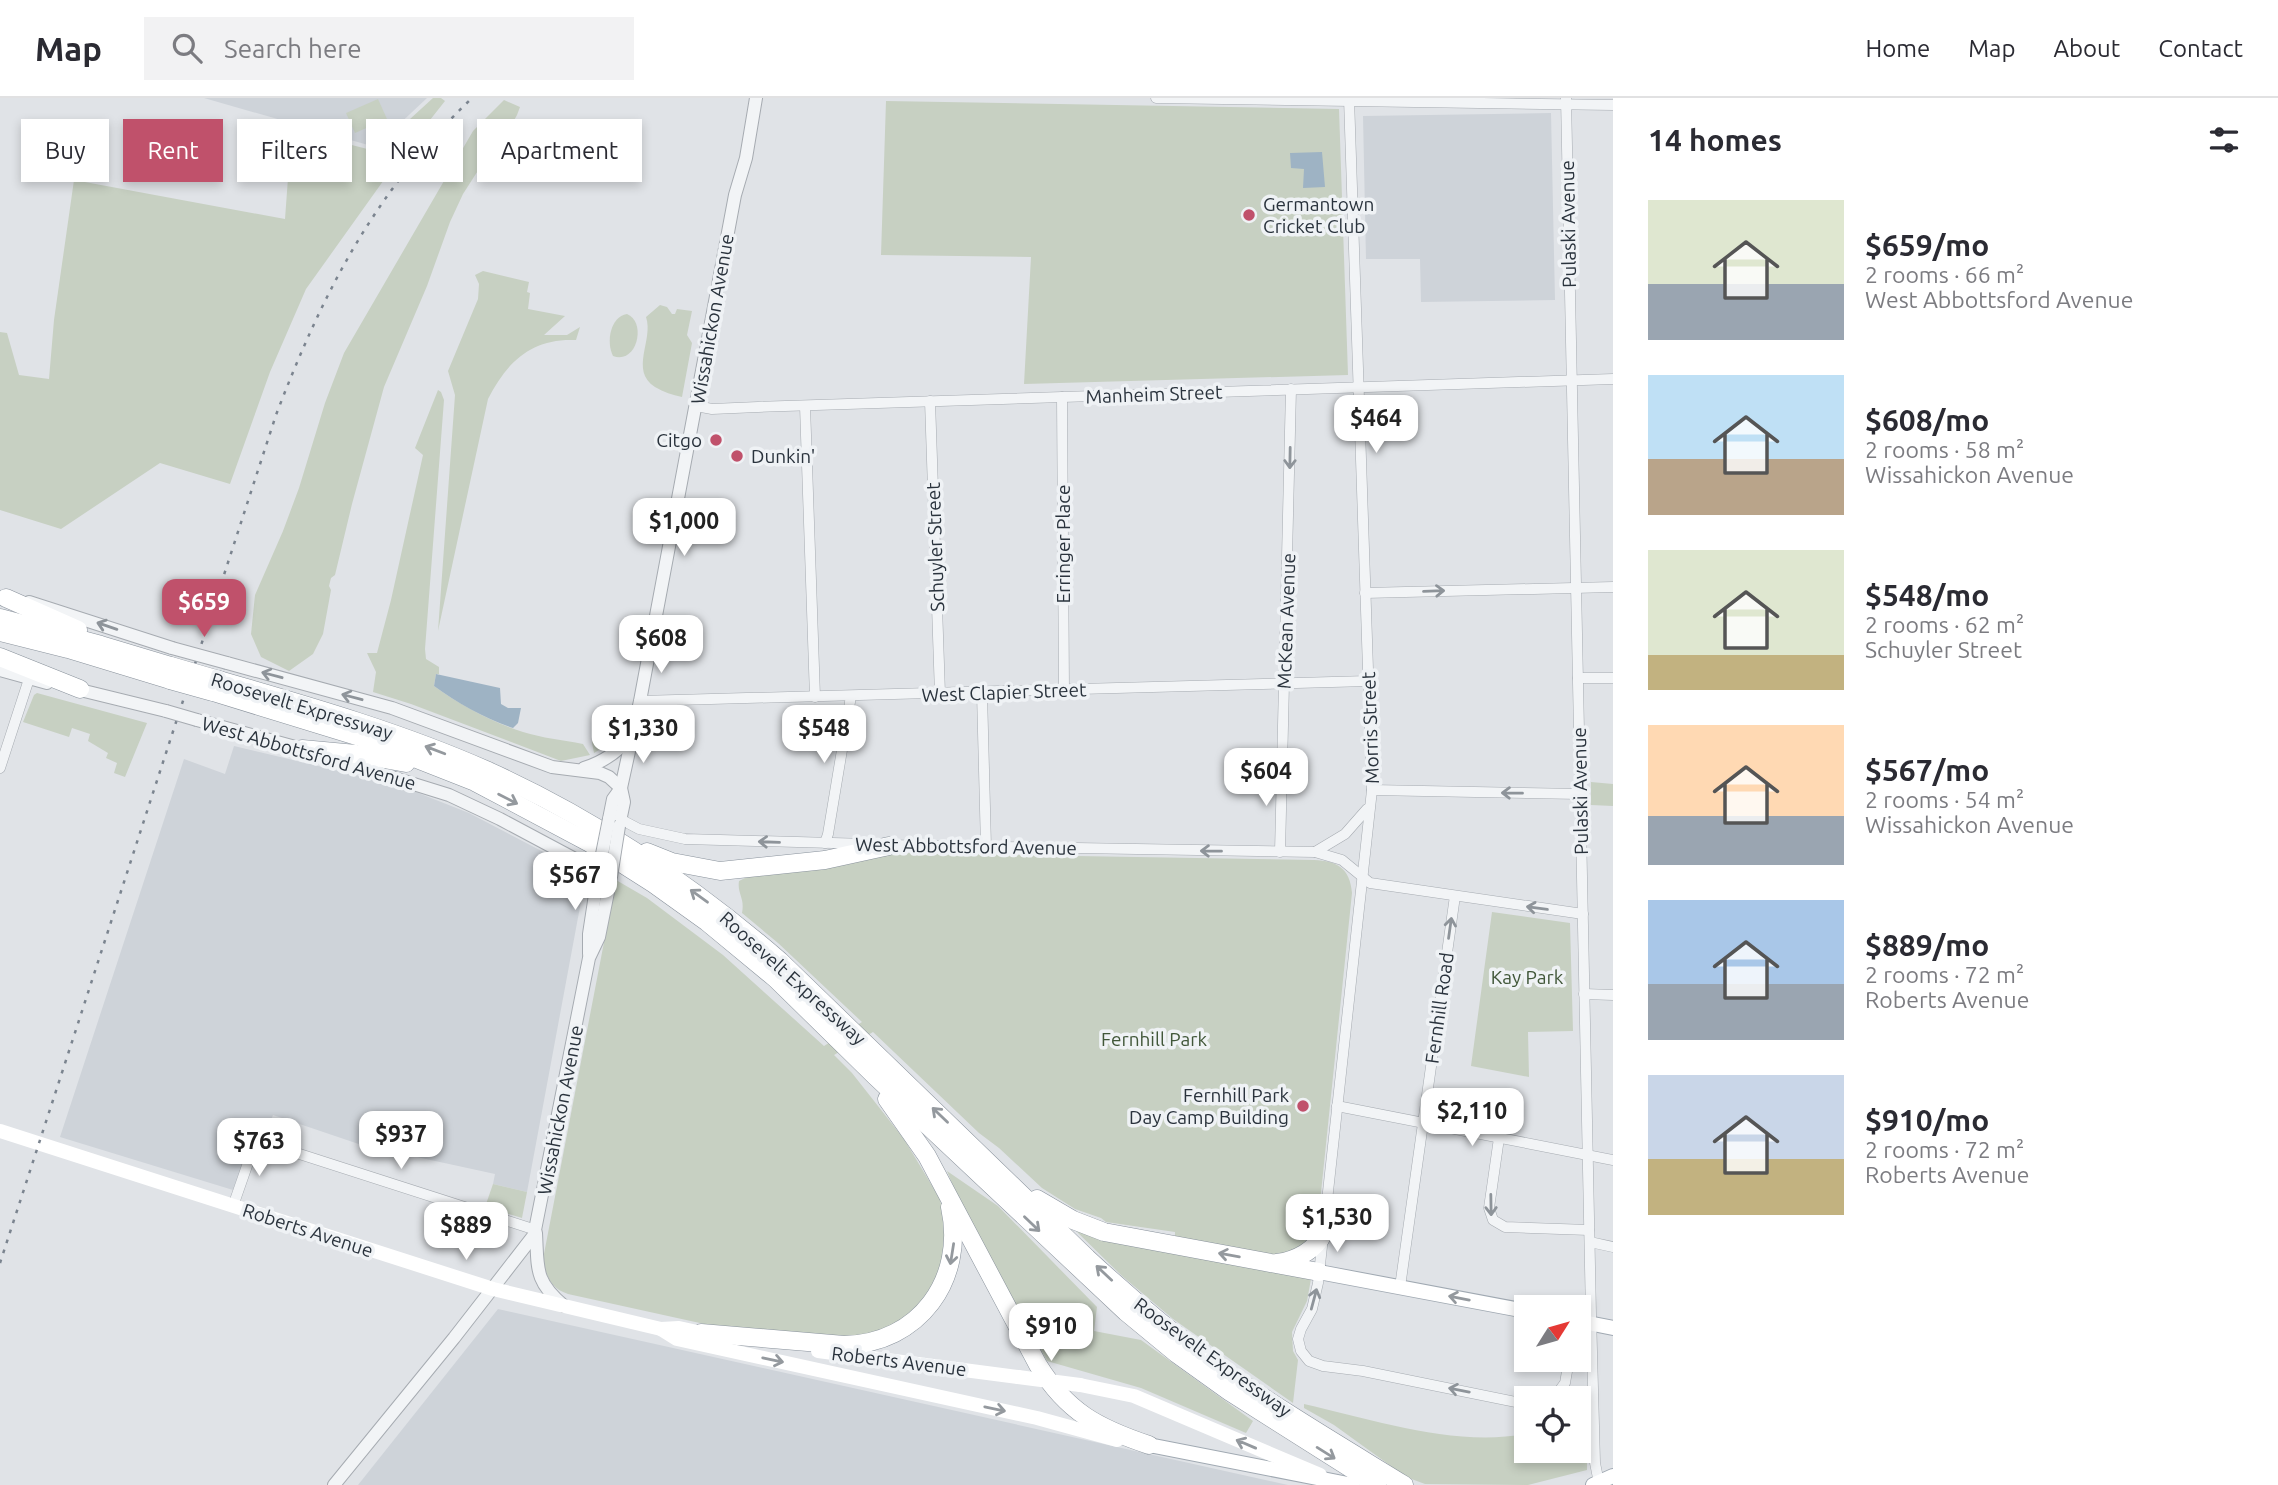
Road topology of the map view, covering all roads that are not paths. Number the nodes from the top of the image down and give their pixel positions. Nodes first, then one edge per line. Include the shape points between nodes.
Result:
1 (757, 98) edge
2 (1156, 98) edge
3 (1234, 99) edge
4 (1349, 100) edge
5 (1566, 101) edge
6 (1613, 105) edge
7 (1613, 379) edge
8 (1571, 380) junction
9 (1358, 387) junction
10 (1292, 390) junction
11 (1062, 397) junction
12 (930, 401) junction
13 (696, 406) junction
14 (805, 406) junction
15 (1576, 586) junction
16 (1613, 587) edge
17 (1365, 593) junction
18 (3, 597) edge
19 (0, 618) edge
20 (0, 632) edge
21 (101, 645) junction
22 (0, 657) edge
23 (171, 664) junction
24 (0, 670) edge
25 (29, 678) junction
26 (1578, 678) junction
27 (1613, 678) edge
28 (1368, 681) junction
29 (1284, 683) junction
30 (216, 686) junction
31 (80, 689) junction
32 (1064, 690) junction
33 (982, 692) junction
34 (940, 694) junction
35 (851, 696) junction
36 (815, 697) junction
37 (639, 701) junction
38 (632, 735) junction
39 (302, 749) junction
40 (0, 768) edge
41 (446, 770) junction
42 (576, 770) junction
43 (621, 788) junction
44 (1372, 790) junction
45 (1580, 794) junction
46 (1370, 806) junction
47 (616, 822) junction
48 (825, 843) junction
49 (623, 846) junction
50 (889, 846) junction
51 (986, 847) junction
52 (1280, 852) junction
53 (1315, 852) junction
54 (803, 862) junction
55 (602, 876) junction
56 (1361, 877) junction
57 (1455, 896) junction
58 (1583, 915) junction
59 (1584, 994) junction
60 (1613, 995) edge
61 (847, 1048) junction
62 (1337, 1106) junction
63 (1423, 1123) junction
64 (0, 1131) edge
65 (1499, 1138) junction
66 (1588, 1155) junction
67 (1613, 1160) edge
68 (997, 1171) junction
69 (944, 1187) junction
70 (233, 1206) junction
71 (536, 1230) junction
72 (1589, 1230) junction
73 (1324, 1233) junction
74 (1590, 1242) junction
75 (1613, 1247) edge
76 (1277, 1263) junction
77 (1320, 1272) junction
78 (1400, 1287) junction
79 (493, 1289) junction
80 (1587, 1295) edge
81 (564, 1307) junction
82 (1514, 1309) edge
83 (1591, 1324) edge
84 (1613, 1328) edge
85 (660, 1329) junction
86 (701, 1333) junction
87 (1588, 1372) edge
88 (1514, 1402) edge
89 (1149, 1445) junction
90 (1354, 1470) edge
91 (1613, 1476) edge
92 (1331, 1480) junction
93 (1596, 1484) edge
94 (334, 1485) edge
95 (1377, 1485) edge
96 (1404, 1485) edge

1 - 13 street, Wissahickon Avenue
2 - 3 street
3 - 4 street
4 - 5 street
4 - 9 street, Morris Street
5 - 6 street
5 - 8 street, Pulaski Avenue
7 - 8 street, Manheim Street
8 - 9 street, Manheim Street
8 - 15 street, Pulaski Avenue
9 - 10 street, Manheim Street
9 - 17 street, Morris Street
10 - 11 street, Manheim Street
10 -> 29 street, McKean Avenue
11 - 12 street, Manheim Street
11 - 32 street, Erringer Place
12 - 14 street, Manheim Street
12 - 34 street, Schuyler Street
13 - 14 street, Manheim Street
13 - 37 street, Wissahickon Avenue
14 - 36 street
15 - 16 street
17 -> 15 street
15 - 26 street, Pulaski Avenue
17 - 28 street, Morris Street
18 - 21 highway
23 -> 18 street via 44,605
19 - 21 highway, Roosevelt Expressway
20 - 23 highway, Roosevelt Expressway via 68,649
21 - 23 highway, Roosevelt Expressway
22 - 31 highway
23 - 30 highway, Roosevelt Expressway, bridge
42 -> 23 street, bridge via 552,767 392,708 227,663
24 - 25 street, West Abbottsford Avenue
25 - 31 street, West Abbottsford Avenue
25 - 40 street
26 - 27 street
26 - 45 street, Pulaski Avenue
28 - 29 street, West Clapier Street
28 - 44 street, Morris Street
29 - 32 street, West Clapier Street
29 - 52 street, McKean Avenue
30 - 41 highway, Roosevelt Expressway
49 -> 30 highway, Roosevelt Expressway via 537,795 449,755 355,720
31 - 39 street, West Abbottsford Avenue, bridge
32 - 33 street, West Clapier Street
33 - 34 street, West Clapier Street
33 - 51 street
34 - 35 street, West Clapier Street
35 - 36 street, West Clapier Street
35 - 48 street
36 - 37 street, West Clapier Street
37 - 38 street, Wissahickon Avenue
38 - 42 street via 604,760
38 - 43 street, Wissahickon Avenue
39 - 41 highway
39 - 55 street, West Abbottsford Avenue via 472,805
41 -> 61 highway, Roosevelt Expressway via 561,826 654,884 755,961
42 - 43 street via 600,773
43 - 47 street, Wissahickon Avenue via 613,799
45 -> 44 street
44 - 46 street, Morris Street
45 - 58 street, Pulaski Avenue
46 - 53 street via 1351,829
46 - 56 street, Morris Street
48 -> 47 street, West Abbottsford Avenue via 685,839
47 - 55 street, Wissahickon Avenue, bridge
48 - 50 street, West Abbottsford Avenue
48 - 54 highway
49 - 54 highway via 707,870
68 -> 49 highway, Roosevelt Expressway via 780,961 704,900
50 - 51 street, West Abbottsford Avenue
50 - 54 highway
52 -> 51 street, West Abbottsford Avenue
52 - 53 street, West Abbottsford Avenue
53 - 56 street, West Abbottsford Avenue via 1337,858
55 - 71 street, Wissahickon Avenue via 599,937 589,958
56 - 57 street, West Abbottsford Avenue via 1370,883
56 - 62 street, Morris Street
58 -> 57 street, West Abbottsford Avenue
63 -> 57 street, Fernhill Road
58 - 59 street, Pulaski Avenue
59 - 60 street
59 - 66 street, Pulaski Avenue
61 - 69 highway via 909,1129
61 -> 90 highway, Roosevelt Expressway via 1126,1312 1230,1392
62 - 63 street
62 - 73 street, Morris Street
63 - 65 street
63 - 78 street, Fernhill Road
64 - 70 main road, Roberts Avenue
65 - 66 street
65 -> 72 street via 1489,1209 1493,1220 1509,1227
66 - 67 street
66 - 72 street, Pulaski Avenue
76 -> 68 highway via 1088,1227
90 -> 68 highway, Roosevelt Expressway via 1111,1280
69 -> 86 highway via 953,1227 952,1260 934,1299 901,1331 868,1343 844,1345
69 - 89 highway via 1052,1387 1083,1416
70 - 71 street via 256,1140
70 - 79 main road, Roberts Avenue
71 - 79 street, Wissahickon Avenue
71 - 81 street via 536,1265 548,1290
72 - 74 street, Pulaski Avenue
73 - 76 highway via 1310,1251
73 - 77 street, Morris Street
74 - 75 street
74 - 80 street, Pulaski Avenue
76 - 77 highway
77 - 78 main road
88 -> 77 street, Morris Street via 1308,1361 1299,1334 1312,1309
82 -> 78 main road
79 - 81 main road, Roberts Avenue
79 - 94 street, Wissahickon Avenue
81 - 85 main road, Roberts Avenue
83 - 84 main road
85 - 86 main road, Roberts Avenue
85 -> 89 main road, Roberts Avenue via 677,1339
92 -> 86 main road, Roberts Avenue, bridge via 1134,1396
87 - 93 street, Pulaski Avenue
89 - 92 main road, Roberts Avenue
90 - 92 main road, Roberts Avenue
90 - 95 highway, Roosevelt Expressway
90 - 96 highway, Roosevelt Expressway
91 - 93 main road

